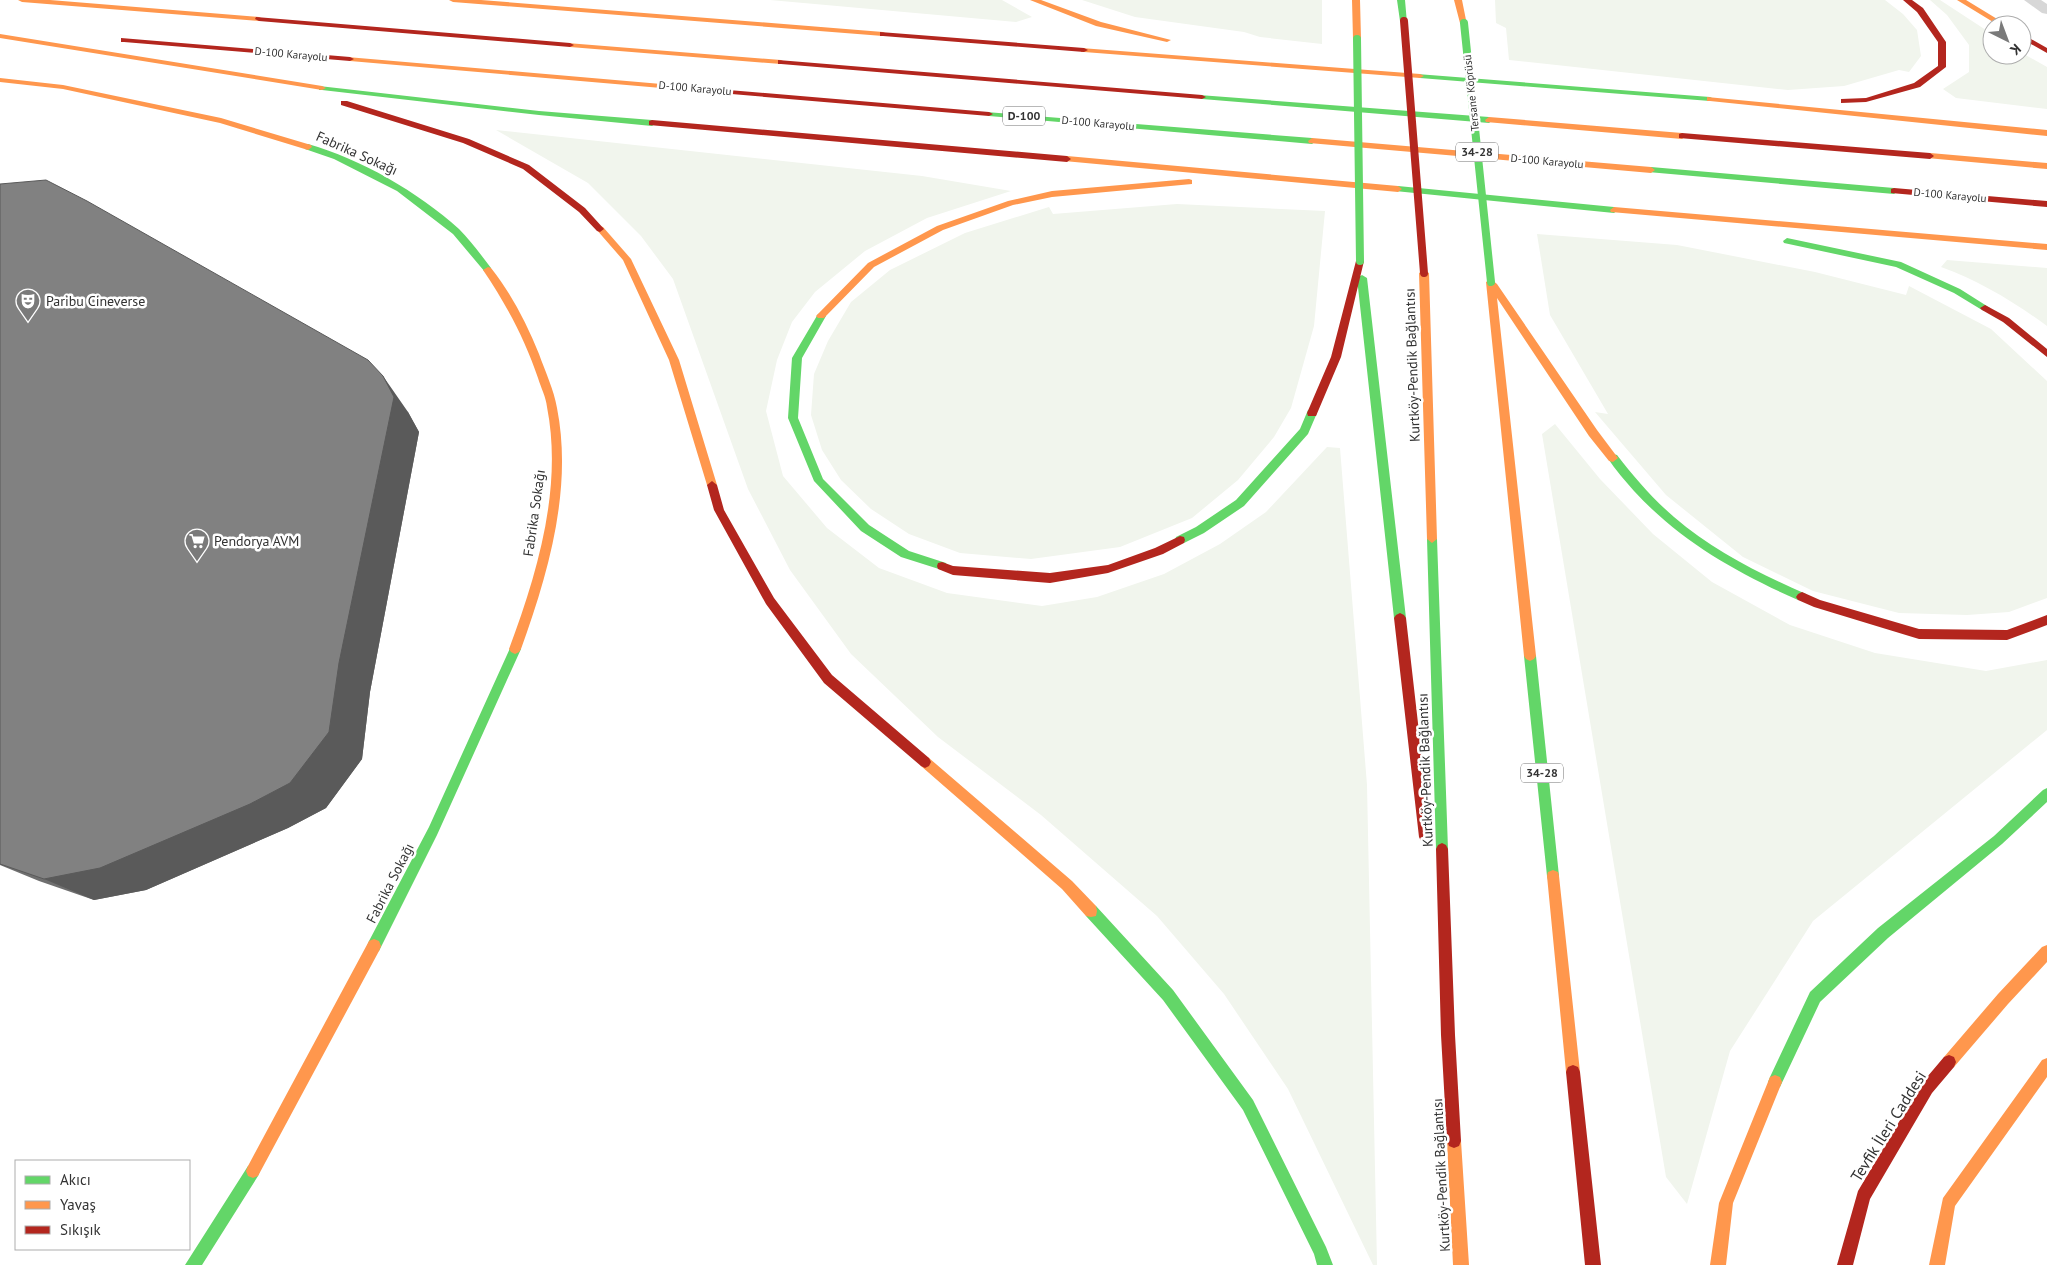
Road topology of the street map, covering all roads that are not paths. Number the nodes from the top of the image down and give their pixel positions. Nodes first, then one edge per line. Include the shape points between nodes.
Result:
1 (22, 0) edge
2 (453, 0) edge
3 (1034, 0) edge
4 (1356, 0) edge
5 (1401, 0) edge
6 (1458, 0) edge
7 (1470, 0) edge
8 (1907, 0) edge
9 (1961, 0) edge
10 (2031, 0) edge
11 (2047, 10) edge
12 (1986, 15) edge
13 (1464, 23) junction
14 (0, 29) edge
15 (70, 35) dead end
16 (0, 36) edge
17 (109, 38) dead end
18 (1178, 41) dead end
19 (2032, 42) edge
20 (1214, 48) dead end
21 (2047, 51) edge
22 (1296, 66) junction
23 (0, 80) edge
24 (271, 80) junction
25 (1757, 103) junction
26 (2047, 132) edge
27 (2047, 166) edge
28 (1267, 176) junction
29 (2047, 204) edge
30 (1658, 214) junction
31 (1751, 233) dead end
32 (1779, 239) dead end
33 (2047, 247) edge
34 (1360, 261) junction
35 (1491, 282) junction
36 (2047, 354) edge
37 (2047, 620) edge
38 (2047, 794) edge
39 (1426, 846) dead end
40 (1432, 896) dead end
41 (2047, 952) edge
42 (1448, 1035) junction
43 (2047, 1065) edge
44 (261, 1158) junction
45 (225, 1238) dead end
46 (194, 1265) edge
47 (1325, 1265) edge
48 (1461, 1265) edge
49 (1593, 1265) edge
50 (1718, 1265) edge
51 (1845, 1265) edge
52 (1937, 1265) edge

1 - 27 main road
2 - 22 main road
3 - 18 main road via 1067,15 1133,34
4 - 34 main road, bridge
5 - 42 main road, Kurtköy-Pendik Bağlantısı, bridge via 1424,273
6 - 13 main road, 34-28
7 - 13 main road
8 - 25 main road via 1920,10 1942,42 1942,67 1917,85 1866,100
9 - 12 main road
10 - 11 lane
13 - 35 main road, Tersane Köprüsü / 34-28, bridge
14 - 15 main road
16 - 24 main road
17 - 29 main road, D-100 Karayolu / D-100
19 - 21 main road
20 - 22 main road
22 - 25 main road
23 - 44 main road, Fabrika Sokağı via 63,86 283,138 337,157 400,189 456,232 497,281 530,340 553,410 554,491 547,544 531,607 485,720 433,832
24 - 28 main road via 539,113
24 - 47 main road via 466,141 526,167 582,210 627,259 674,360 719,510 770,601 828,678 1067,885 1168,995 1248,1105
25 - 26 main road
28 - 30 main road
28 - 34 main road via 1052,194 940,228 872,265 824,312 797,358 793,418 820,481 865,528 905,554 953,570 1050,578 1108,569 1159,551 1200,530 1240,503 1304,430 1336,357
30 - 31 main road
30 - 33 main road
32 - 36 main road via 1898,264 1957,291 2006,320
34 - 39 main road
35 - 37 main road via 1593,433 1629,478 1670,520 1716,553 1763,580 1818,604 1919,634 2007,635
35 - 49 main road, 34-28
38 - 50 main road via 1998,840 1883,933 1815,997 1768,1097 1726,1204
40 - 42 main road
41 - 51 main road, Tevfik İleri Caddesi via 2003,998 1927,1088 1863,1196
42 - 48 main road, Kurtköy-Pendik Bağlantısı
43 - 52 main road via 1948,1203
44 - 45 main road, Fabrika Sokağı
44 - 46 main road, Fabrika Sokağı

